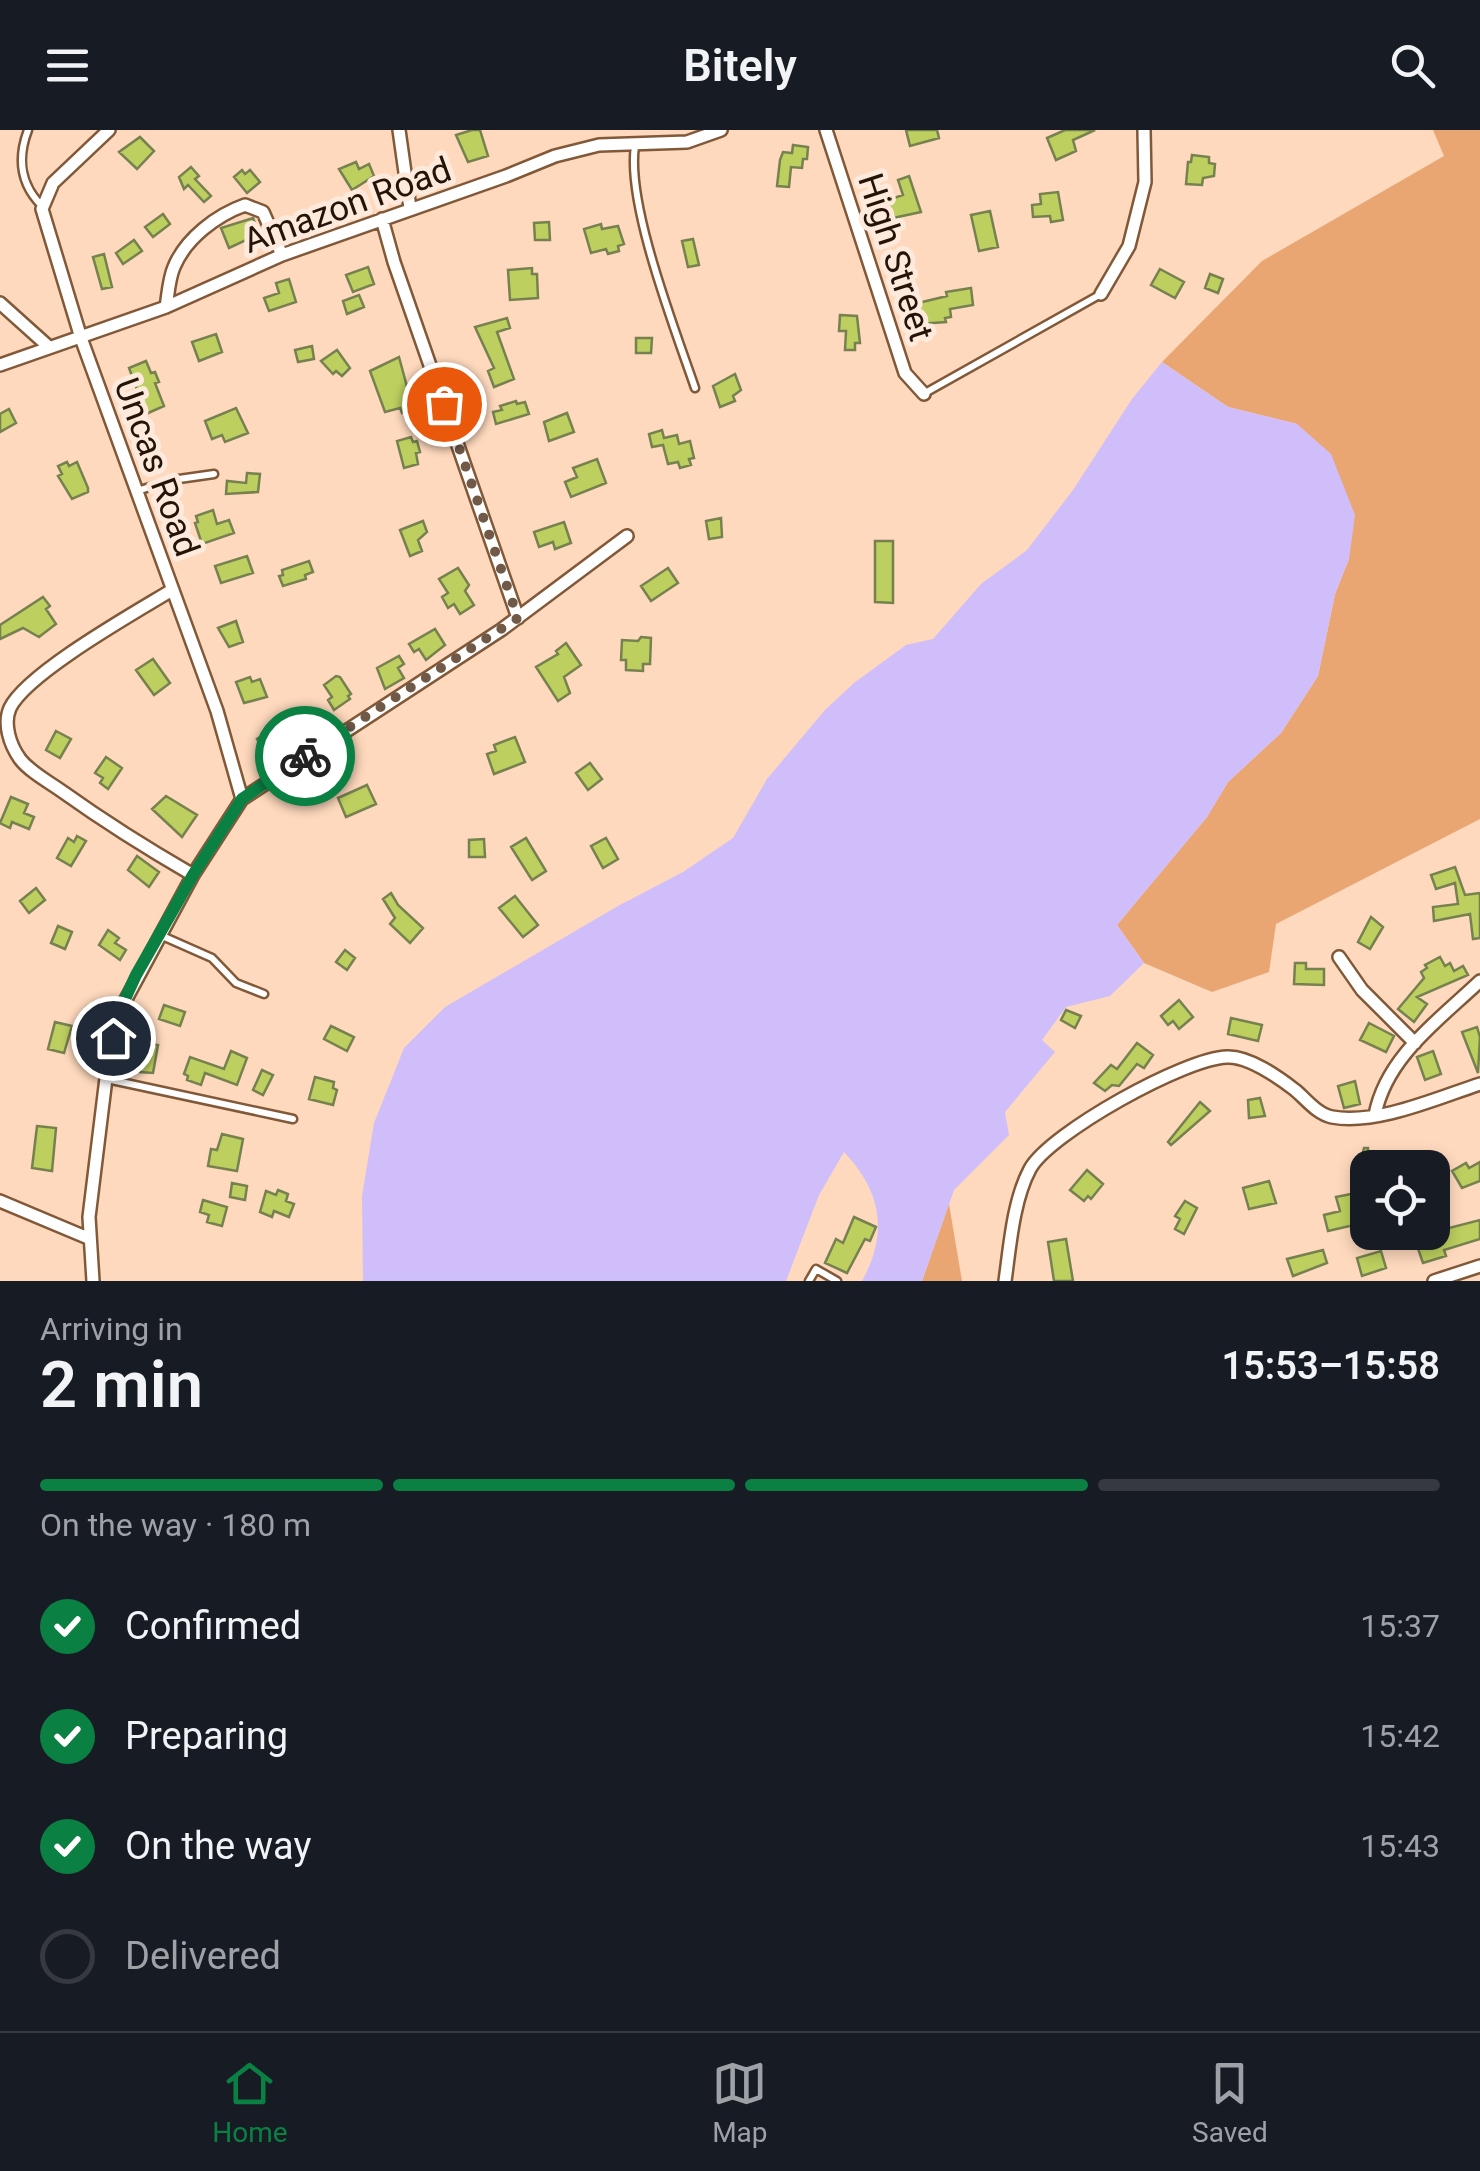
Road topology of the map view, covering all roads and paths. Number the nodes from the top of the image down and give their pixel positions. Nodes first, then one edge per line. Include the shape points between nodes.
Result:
1 (28, 130) edge
2 (109, 130) edge
3 (399, 130) edge
4 (721, 130) edge
5 (826, 130) edge
6 (1144, 130) edge
7 (636, 144) junction
8 (42, 207) junction
9 (410, 208) junction
10 (382, 219) junction
11 (282, 256) junction
12 (1101, 294) joint
13 (0, 303) edge
14 (166, 307) junction
15 (81, 338) junction
16 (49, 347) junction
17 (0, 365) edge
18 (695, 388) dead end
19 (924, 394) joint
20 (214, 474) dead end
21 (137, 491) junction
22 (627, 536) dead end
23 (172, 590) junction
24 (518, 618) junction
25 (242, 799) junction
26 (193, 875) junction
27 (159, 935) junction
28 (1339, 957) dead end
29 (1480, 981) edge
30 (264, 994) dead end
31 (1415, 1044) junction
32 (106, 1079) junction
33 (1480, 1084) edge
34 (1375, 1115) junction
35 (292, 1119) dead end
36 (0, 1200) edge
37 (88, 1238) junction
38 (1480, 1266) edge
39 (93, 1281) edge
40 (809, 1281) edge
41 (837, 1281) edge
42 (1005, 1281) edge
43 (1434, 1281) edge

1 - 8 lane via 21,168
2 - 8 street via 53,183
3 - 9 street
4 - 7 street, Amazon Road via 694,140
5 - 19 street, High Street via 905,373
6 - 12 street via 1145,182 1129,246
7 - 9 street, Amazon Road via 555,156
7 - 18 lane via 640,201
8 - 15 street, Uncas Road
9 - 10 street, Amazon Road
10 - 11 street, Amazon Road
10 - 24 street
11 - 14 street, Amazon Road
11 - 14 street via 263,212 245,205 221,213 174,266
12 - 19 lane
13 - 16 street
14 - 15 street, Amazon Road
15 - 16 street, Amazon Road
15 - 21 street, Uncas Road
16 - 17 street, Amazon Road
20 - 21 lane
21 - 23 street, Uncas Road
22 - 24 street
23 - 25 street, Uncas Road
23 - 26 street via 25,688 7,725 23,763
24 - 25 street
25 - 26 street
26 - 27 street
27 - 30 lane via 212,958 236,983
27 - 32 street via 118,1014
28 - 31 street
29 - 31 street
31 - 34 street via 1389,1072
32 - 35 lane
32 - 37 street
33 - 34 street
34 - 42 street via 1332,1117 1238,1058 1200,1063 1143,1088 1046,1150 1028,1173
36 - 37 street
37 - 39 street
38 - 43 street
40 - 41 lane via 816,1269

